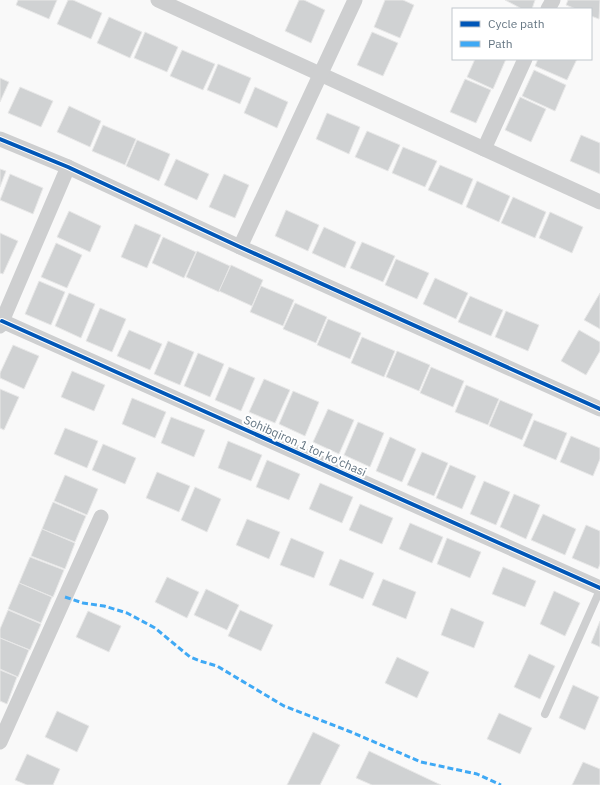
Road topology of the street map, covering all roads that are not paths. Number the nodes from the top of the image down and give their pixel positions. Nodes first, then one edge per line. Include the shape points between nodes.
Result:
1 (355, 0) edge
2 (163, 1) edge
3 (525, 60) edge
4 (321, 76) junction
5 (0, 139) edge
6 (484, 149) junction
7 (68, 167) junction
8 (600, 202) edge
9 (240, 247) junction
10 (1, 324) edge
11 (598, 404) edge
12 (101, 516) dead end
13 (600, 589) edge
14 (545, 714) dead end
15 (0, 742) edge

1 - 4 street
2 - 4 street
3 - 6 street
4 - 6 street
4 - 9 street
5 - 7 street
6 - 8 street
7 - 9 street
7 - 10 street
9 - 11 street
10 - 13 street, Sohibqiron 1 tor ko'chasi
12 - 15 street
13 - 14 lane

